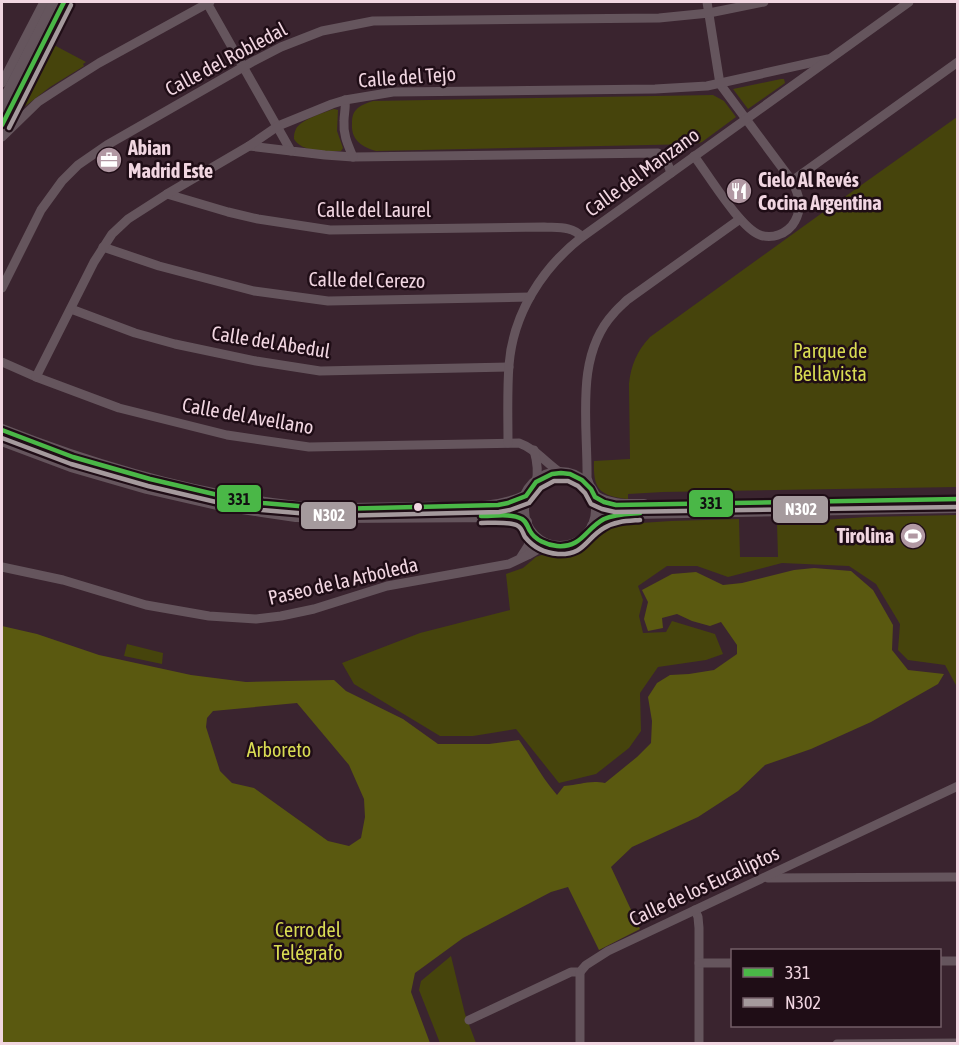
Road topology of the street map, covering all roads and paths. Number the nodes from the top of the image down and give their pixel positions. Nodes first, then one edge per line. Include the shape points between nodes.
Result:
1 (44, 2) edge
2 (55, 2) edge
3 (64, 2) edge
4 (208, 2) edge
5 (708, 2) edge
6 (764, 2) edge
7 (909, 2) edge
8 (709, 13) junction
9 (828, 59) junction
10 (957, 62) edge
11 (243, 67) junction
12 (2, 83) edge
13 (720, 84) junction
14 (345, 100) junction
15 (2, 105) edge
16 (746, 120) junction
17 (2, 125) edge
18 (278, 126) junction
19 (2, 137) edge
20 (249, 146) junction
21 (291, 151) junction
22 (694, 156) junction
23 (354, 157) junction
24 (671, 173) junction
25 (792, 181) junction
26 (167, 194) junction
27 (740, 219) junction
28 (582, 237) junction
29 (103, 247) junction
30 (2, 288) edge
31 (530, 297) junction
32 (71, 309) junction
33 (2, 362) edge
34 (509, 367) junction
35 (36, 377) junction
36 (2, 430) edge
37 (2, 440) edge
38 (508, 443) junction
39 (534, 450) junction
40 (561, 473) junction
41 (536, 482) junction
42 (593, 493) junction
43 (526, 496) junction
44 (957, 499) edge
45 (957, 507) edge
46 (593, 526) junction
47 (529, 527) junction
48 (547, 544) junction
49 (517, 561) junction
50 (2, 567) edge
51 (957, 786) edge
52 (788, 867) junction
53 (957, 877) edge
54 (765, 878) junction
55 (793, 879) junction
56 (695, 910) junction
57 (941, 961) edge
58 (957, 961) edge
59 (699, 963) junction
60 (731, 963) edge
61 (580, 972) junction
62 (469, 1020) dead end
63 (957, 1043) edge
64 (580, 1044) edge
65 (699, 1044) edge
66 (837, 1044) edge

1 - 12 street
2 - 15 street
3 - 17 street
4 - 11 street
4 - 19 street via 38,102
5 - 8 street
6 - 8 street, Calle del Robledal
7 - 9 street, Calle del Manzano
8 - 11 street, Calle del Robledal via 659,18 373,21 322,31
8 - 13 street
9 - 13 street, Calle del Tejo
9 - 16 street, Calle del Manzano
10 - 25 street
11 - 18 street
11 - 30 street, Calle del Robledal via 78,165 41,210
13 - 14 street, Calle del Tejo via 393,92
13 - 16 street
14 - 18 street, Calle del Tejo
14 - 23 street via 344,130
16 - 22 street, Calle del Manzano
16 - 25 street
18 - 20 street, Calle del Tejo
18 - 21 street
20 - 21 street
20 - 26 street, Calle del Tejo
21 - 23 street
22 - 24 street, Calle del Manzano
22 - 27 street
23 - 24 street via 658,153 668,162
24 - 28 street, Calle del Manzano
25 - 27 street via 800,200 793,226 782,234 761,236
26 - 28 street, Calle del Laurel via 248,216 330,230 544,227 569,228
26 - 29 street, Calle del Tejo via 128,219
27 - 42 street via 627,300 601,332 593,348 586,388 587,478
28 - 31 street, Calle del Manzano via 554,262
29 - 31 street, Calle del Cerezo via 254,291 328,301
29 - 32 street, Calle del Tejo
31 - 34 street, Calle del Manzano via 516,330
32 - 34 street, Calle del Abedul via 175,344 320,371
32 - 35 street, Calle del Tejo
33 - 35 street, Calle del Avellano
34 - 38 street, Calle del Manzano
35 - 38 street, Calle del Avellano via 119,408 227,435 309,447
36 - 43 street via 120,471 218,495 275,504 333,509 454,507 498,505
37 - 47 street via 71,466 217,504 296,516 508,516
38 - 39 street, Calle del Avellano
39 - 40 street, Calle del Avellano
39 - 41 street
40 - 41 street
40 - 42 street via 582,480
41 - 43 street
42 - 44 street via 616,505
42 - 46 street via 597,507
43 - 47 street via 524,515
45 - 46 street via 632,513 607,518
46 - 48 street via 574,544
47 - 48 street
47 - 49 street via 528,546
48 - 49 street, Paseo de la Arboleda
49 - 50 street, Paseo de la Arboleda via 387,586 314,609 256,619 146,605
51 - 52 street, Calle de los Eucaliptos
52 - 54 street, Calle de los Eucaliptos
52 - 55 street
53 - 55 street
54 - 55 street
54 - 56 street, Calle de los Eucaliptos
56 - 59 street
56 - 61 street, Calle de los Eucaliptos via 608,951
57 - 58 street
59 - 60 street
59 - 65 street
61 - 62 street, Calle de los Eucaliptos via 571,972
61 - 64 street
63 - 66 street

